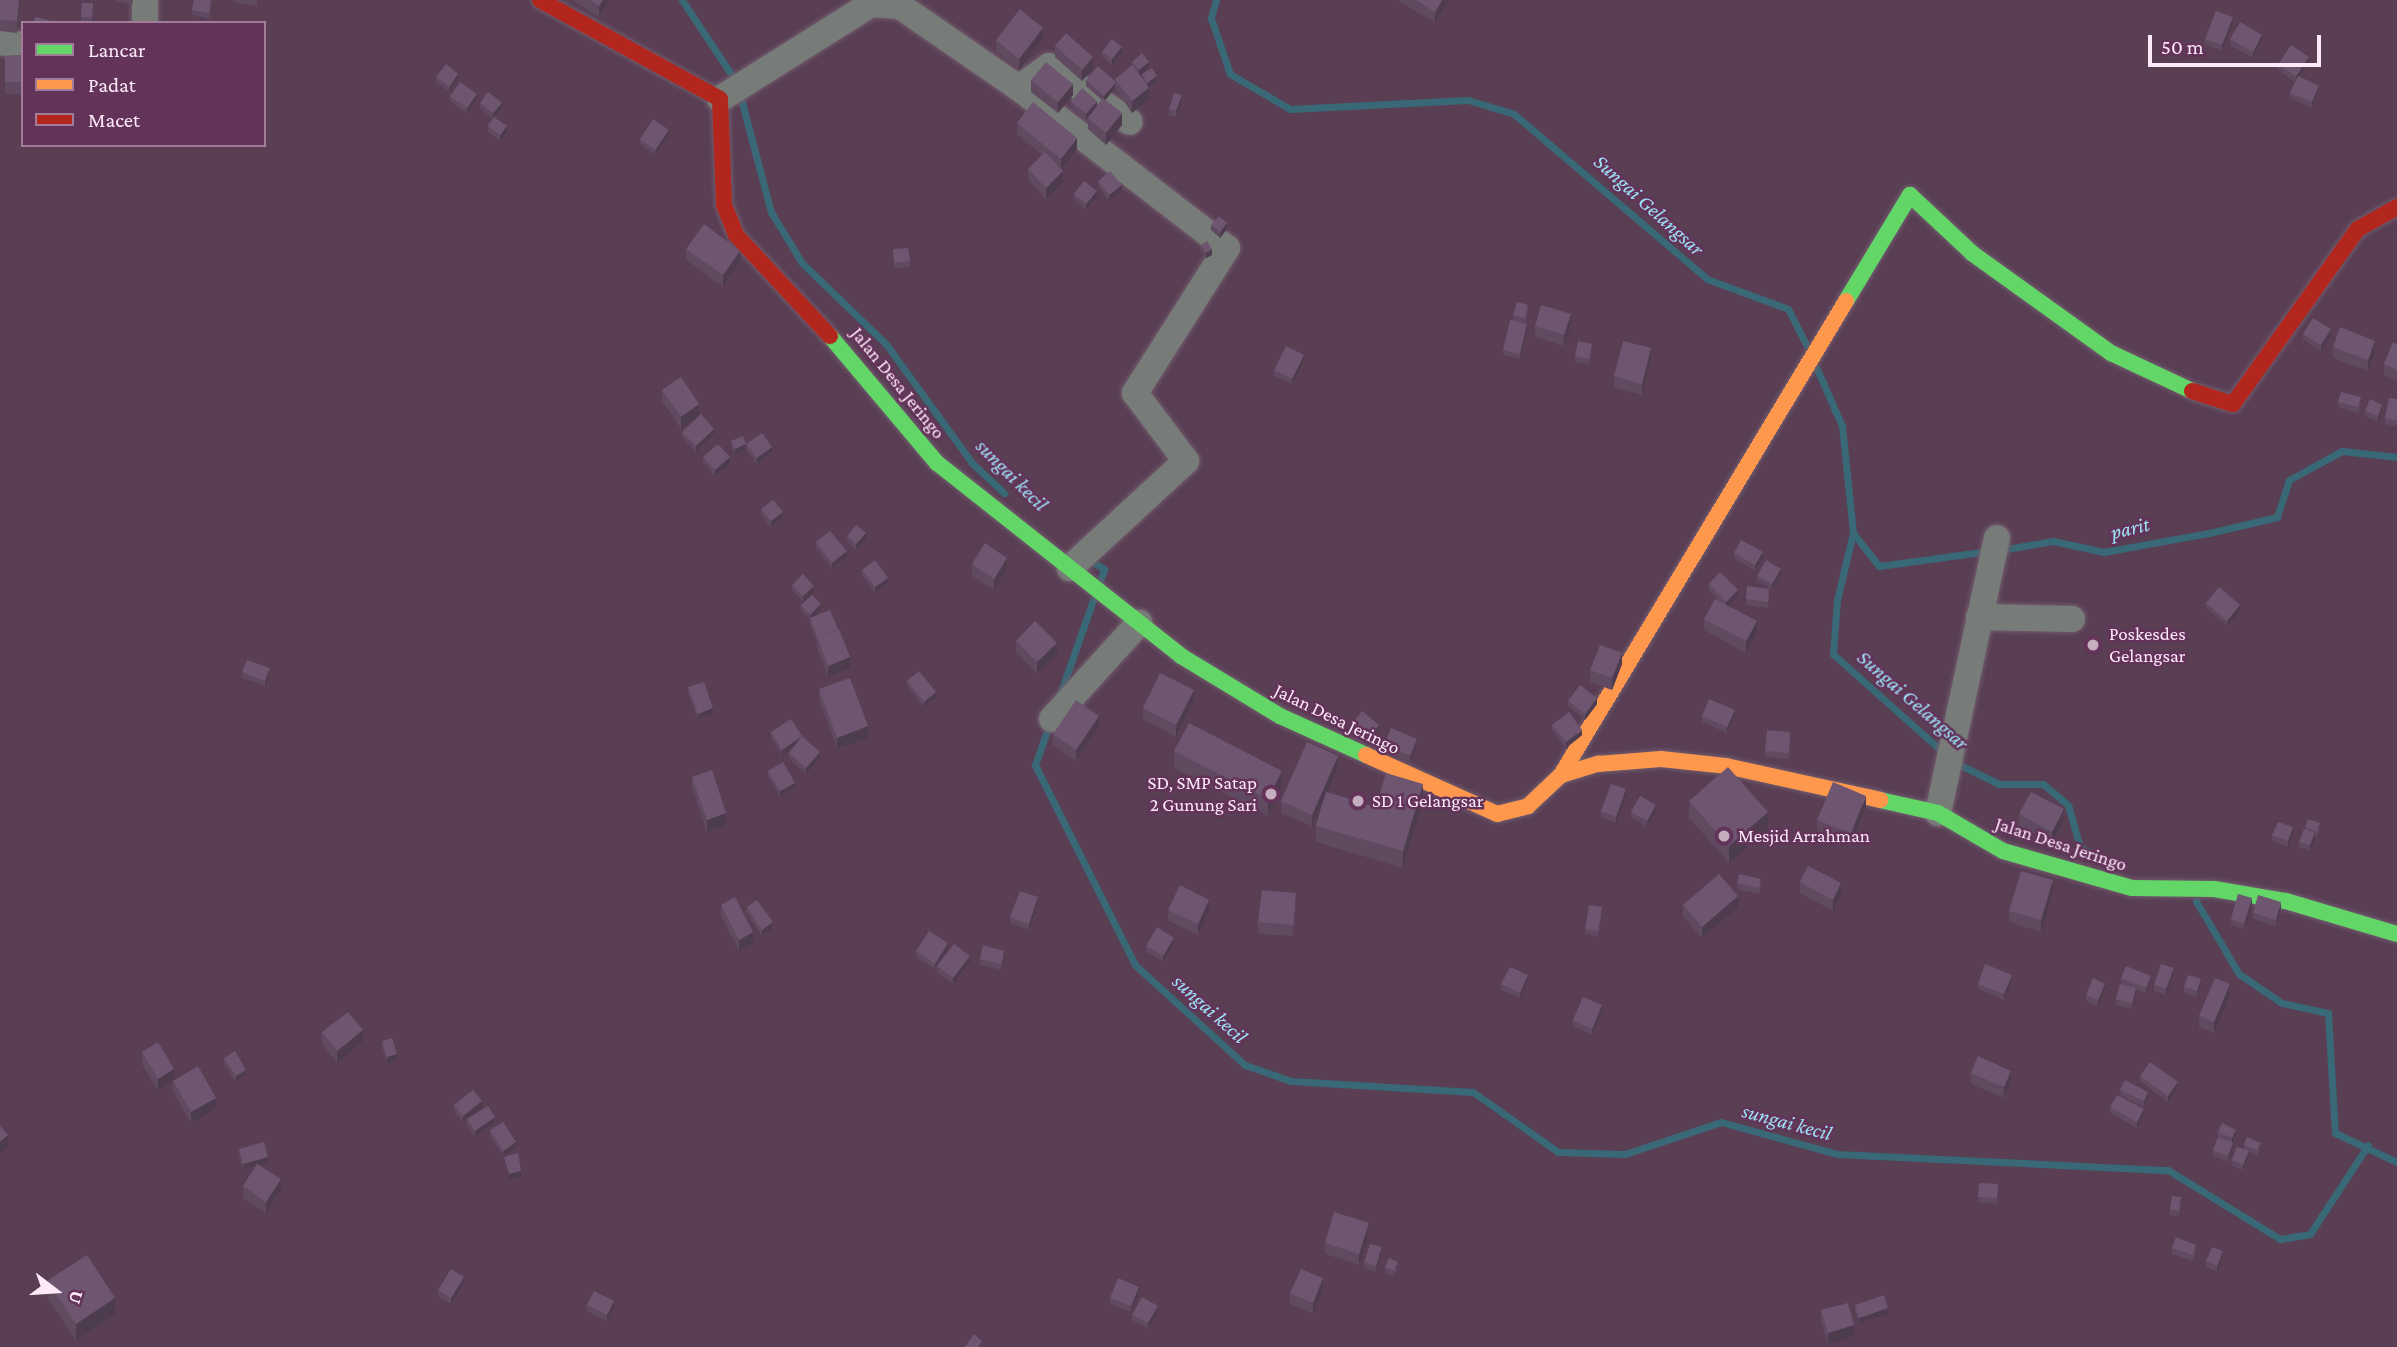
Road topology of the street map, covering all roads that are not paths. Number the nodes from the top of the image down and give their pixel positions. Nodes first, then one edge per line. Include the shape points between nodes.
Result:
1 (145, 0) edge
2 (540, 0) edge
3 (145, 21) edge
4 (0, 42) edge
5 (21, 45) edge
6 (1019, 88) junction
7 (720, 99) junction
8 (1130, 122) dead end
9 (2397, 206) edge
10 (1997, 538) dead end
11 (1080, 563) junction
12 (1979, 617) junction
13 (2072, 619) dead end
14 (1139, 623) junction
15 (1052, 719) dead end
16 (1561, 775) junction
17 (1938, 813) junction
18 (2397, 934) edge

1 - 3 street
2 - 7 street
4 - 5 street
6 - 7 street via 900,6 882,3
6 - 8 street via 1049,66
6 - 11 street via 1227,248 1135,393 1186,461
7 - 11 street, Jalan Desa Jeringo via 724,205 736,235 844,349 937,463
9 - 16 street via 2358,229 2233,404 2182,388 2111,353 1973,254 1910,195
10 - 12 street
11 - 14 street, Jalan Desa Jeringo
12 - 13 street
12 - 17 street
14 - 15 street
14 - 16 street, Jalan Desa Jeringo via 1181,656 1280,716 1497,814 1528,806
16 - 17 street, Jalan Desa Jeringo via 1623,760 1681,760
17 - 18 street, Jalan Desa Jeringo via 2003,851 2132,888 2176,888 2286,901

